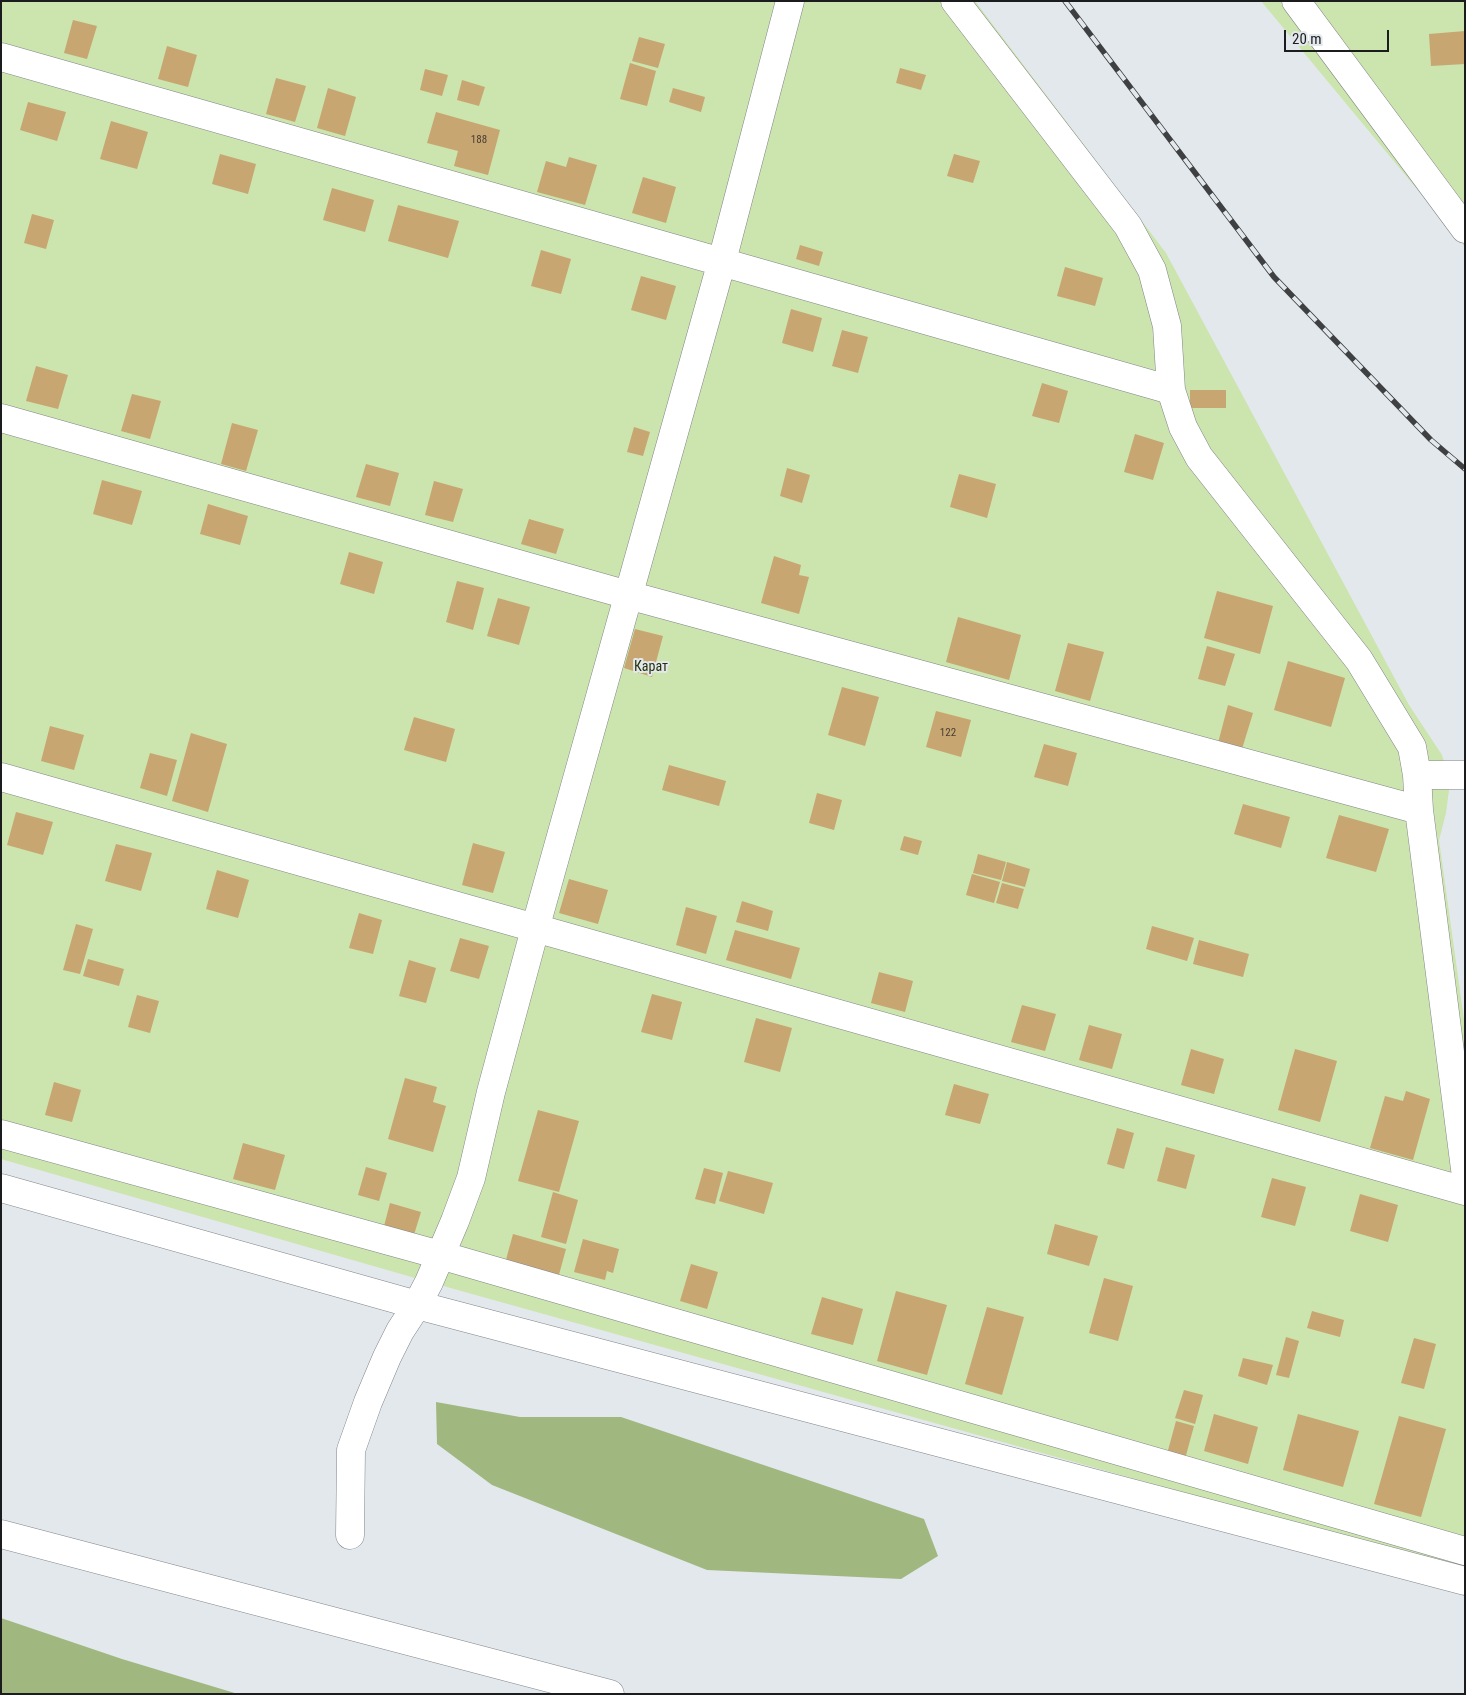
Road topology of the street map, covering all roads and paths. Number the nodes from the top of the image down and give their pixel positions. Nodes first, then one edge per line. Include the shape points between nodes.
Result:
1 (790, 1) edge
2 (955, 1) edge
3 (1296, 1) edge
4 (1, 58) edge
5 (1465, 229) edge
6 (722, 261) junction
7 (1172, 390) junction
8 (1, 418) edge
9 (628, 595) junction
10 (1417, 775) junction
11 (1465, 775) edge
12 (1, 777) edge
13 (1419, 810) junction
14 (535, 929) junction
15 (1, 1134) edge
16 (1464, 1159) edge
17 (1, 1188) edge
18 (1465, 1191) edge
19 (440, 1255) junction
20 (417, 1305) junction
21 (1, 1534) edge
22 (350, 1535) dead end
23 (1465, 1551) edge
24 (1465, 1581) edge
25 (610, 1694) edge

1 - 6 main road
2 - 7 main road via 1128,226 1152,270 1167,326
3 - 5 main road
4 - 6 main road
6 - 7 main road
6 - 9 main road
7 - 10 main road via 1183,426 1199,457 1359,660 1412,747
8 - 9 main road
9 - 13 main road
9 - 14 main road
10 - 11 main road
10 - 13 main road
12 - 14 main road
13 - 16 main road
14 - 18 main road
14 - 19 main road via 471,1178
15 - 19 main road
17 - 20 main road
19 - 20 main road
19 - 23 main road
20 - 22 main road via 387,1357 351,1450
20 - 24 main road
21 - 25 main road

